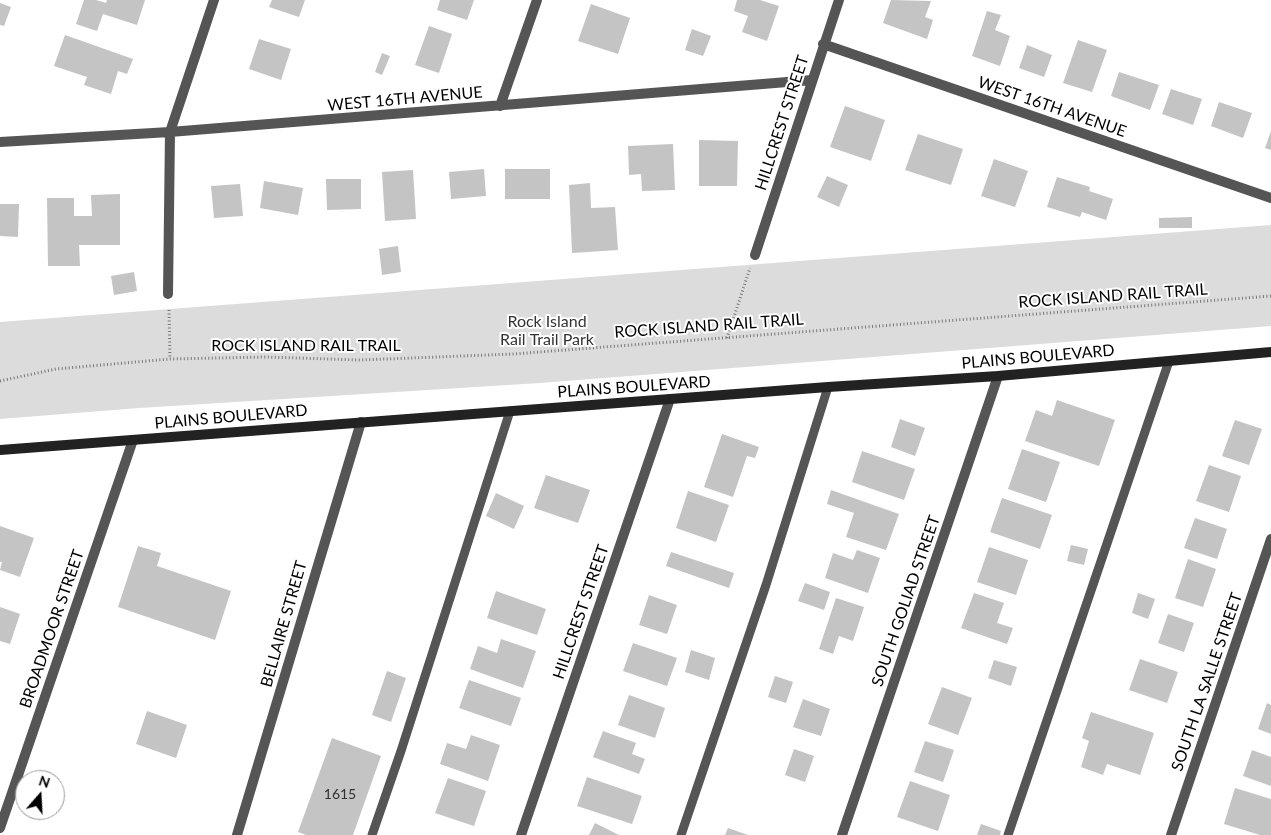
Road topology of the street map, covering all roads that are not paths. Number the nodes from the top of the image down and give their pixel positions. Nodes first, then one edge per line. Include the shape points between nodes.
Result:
1 (214, 0) edge
2 (537, 0) edge
3 (838, 0) edge
4 (823, 44) junction
5 (812, 80) junction
6 (500, 106) junction
7 (170, 132) junction
8 (0, 142) edge
9 (1271, 198) edge
10 (755, 255) road end
11 (168, 294) road end
12 (1271, 352) edge
13 (1169, 361) junction
14 (998, 376) junction
15 (828, 387) junction
16 (670, 399) junction
17 (510, 411) junction
18 (361, 422) junction
19 (133, 440) junction
20 (0, 450) edge
21 (1271, 539) edge
22 (0, 828) edge
23 (237, 835) edge
24 (372, 835) edge
25 (521, 835) edge
26 (681, 835) edge
27 (842, 835) edge
28 (1008, 835) edge
29 (1171, 835) edge

1 - 7 street
2 - 6 street
3 - 4 street, HILLCREST STREET
4 - 5 street, HILLCREST STREET
4 - 9 street, WEST 16TH AVENUE
5 - 6 street, WEST 16TH AVENUE
5 - 10 street, HILLCREST STREET
6 - 7 street, WEST 16TH AVENUE
7 - 8 street, WEST 16TH AVENUE
7 - 11 street
12 - 13 main road, PLAINS BOULEVARD
13 - 14 main road, PLAINS BOULEVARD
13 - 28 lane
14 - 15 main road, PLAINS BOULEVARD
14 - 27 street, SOUTH GOLIAD STREET
15 - 16 main road, PLAINS BOULEVARD
15 - 26 lane via 766,585
16 - 17 main road, PLAINS BOULEVARD
16 - 25 street, HILLCREST STREET
17 - 18 main road, PLAINS BOULEVARD
17 - 24 lane
18 - 19 main road, PLAINS BOULEVARD
18 - 23 street, BELLAIRE STREET
19 - 20 main road, PLAINS BOULEVARD
19 - 22 street, BROADMOOR STREET
21 - 29 street, SOUTH LA SALLE STREET

